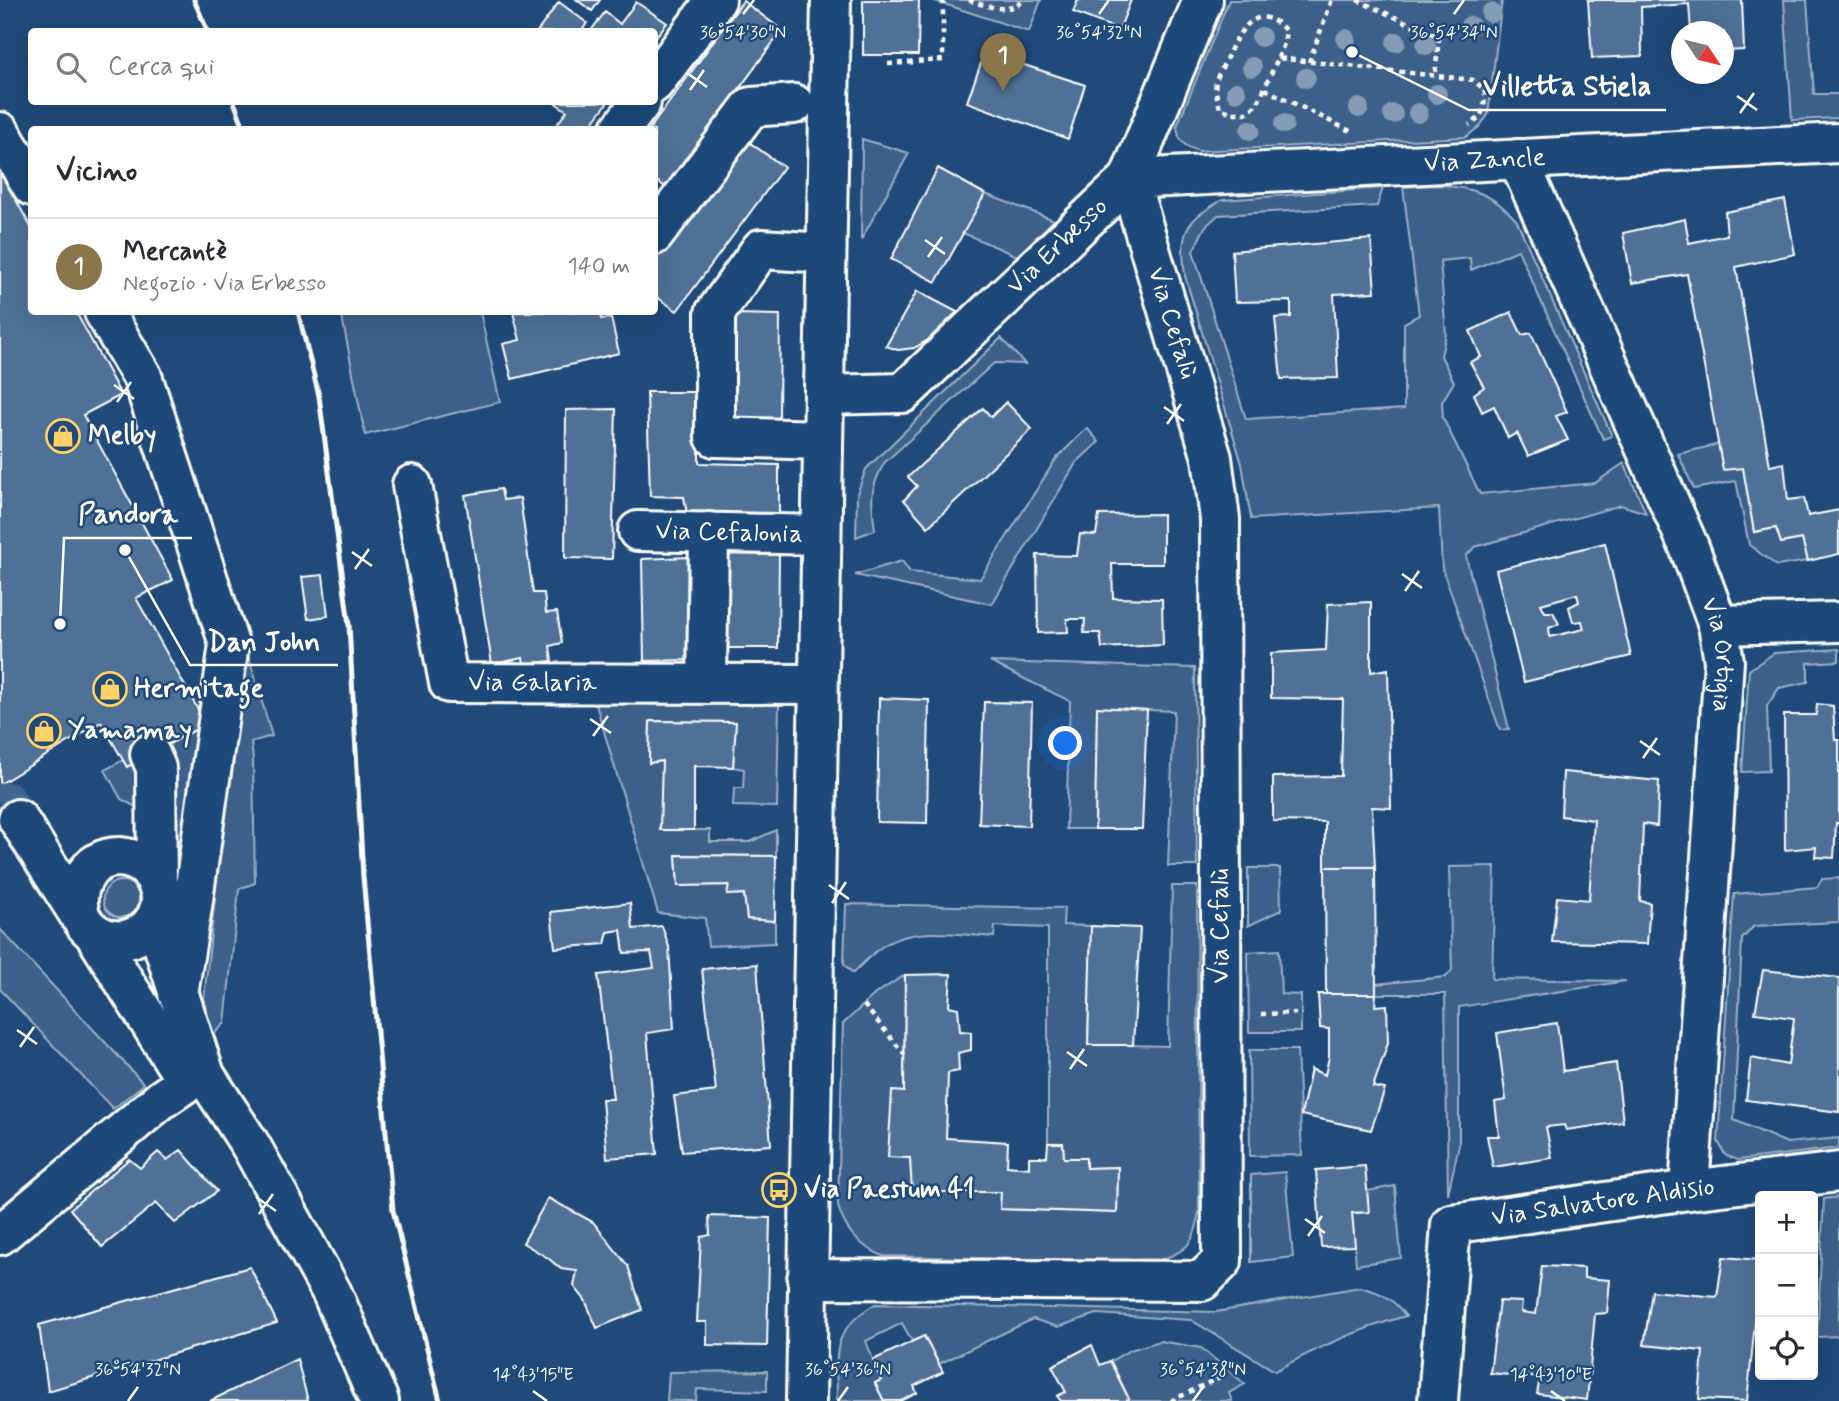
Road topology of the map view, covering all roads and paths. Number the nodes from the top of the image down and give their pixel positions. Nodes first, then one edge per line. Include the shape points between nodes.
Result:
1 (716, 0) edge
2 (830, 0) edge
3 (943, 0) edge
4 (969, 0) edge
5 (1023, 0) edge
6 (1203, 0) edge
7 (1332, 0) edge
8 (1357, 0) edge
9 (1278, 58) junction
10 (1309, 62) junction
11 (888, 64) dead end
12 (1435, 76) junction
13 (658, 78) edge
14 (1265, 89) junction
15 (794, 104) dead end
16 (639, 105) edge
17 (623, 126) edge
18 (1462, 127) dead end
19 (0, 132) edge
20 (1354, 133) dead end
21 (1839, 143) edge
22 (1518, 159) junction
23 (28, 179) edge
24 (1129, 180) junction
25 (658, 230) edge
26 (826, 253) junction
27 (106, 315) edge
28 (824, 395) junction
29 (823, 440) junction
30 (412, 485) dead end
31 (638, 531) dead end
32 (709, 532) junction
33 (821, 535) junction
34 (1839, 622) edge
35 (1718, 625) junction
36 (707, 684) junction
37 (817, 684) junction
38 (150, 754) dead end
39 (18, 819) tunnel mouth
40 (158, 897) junction
41 (88, 925) junction
42 (178, 993) junction
43 (864, 1004) dead end
44 (1301, 1013) dead end
45 (1261, 1014) dead end
46 (905, 1055) dead end
47 (196, 1078) junction
48 (1839, 1172) edge
49 (1689, 1190) junction
50 (0, 1235) edge
51 (807, 1279) junction
52 (1225, 1368) dead end
53 (379, 1401) edge
54 (806, 1401) edge
55 (1171, 1401) edge
56 (1438, 1401) edge

1 - 13 street
2 - 26 street
3 - 11 path via 943,60
4 - 5 path via 1004,9
6 - 24 street, Via Erbesso
7 - 10 path
8 - 12 path via 1439,37
9 - 10 path
9 - 14 path
9 - 14 path via 1286,31 1278,20 1265,16 1250,19 1216,82 1220,108 1233,113 1248,113
10 - 12 path
12 - 18 path via 1473,80 1485,90 1485,110 1473,124
14 - 20 path
15 - 25 street via 751,107
16 - 17 street
19 - 23 street
21 - 22 street, Via Zancle
22 - 24 street, Via Zancle
22 - 35 street, Via Ortigia via 1689,547
24 - 28 street, Via Erbesso via 903,393
24 - 51 street, Via Cefalù via 1212,458 1220,520 1222,1261 1202,1281
26 - 28 street
26 - 29 street via 761,249 715,313 715,437
27 - 42 street via 142,376 229,643
28 - 29 street
29 - 33 street
30 - 36 street, Via Galaria via 449,683
31 - 32 street, Via Cefalonia
32 - 33 street, Via Cefalonia
32 - 36 street
33 - 37 street
34 - 35 street
35 - 49 street, Via Ortigia via 1724,661
36 - 37 street, Via Galaria
37 - 51 street
38 - 40 street via 156,768
39 - 41 street
40 - 41 street via 149,927 133,938 113,940
40 - 41 street via 148,869 132,859 115,857 97,863 84,875 77,891
40 - 42 street via 163,944
41 - 47 street
42 - 47 street
43 - 46 path
44 - 45 path
47 - 50 street via 162,1099
47 - 53 street via 251,1146 332,1293
48 - 49 street, Via Salvatore Aldisio
49 - 56 street, Via Salvatore Aldisio via 1451,1224
51 - 54 street
52 - 55 path via 1219,1378

